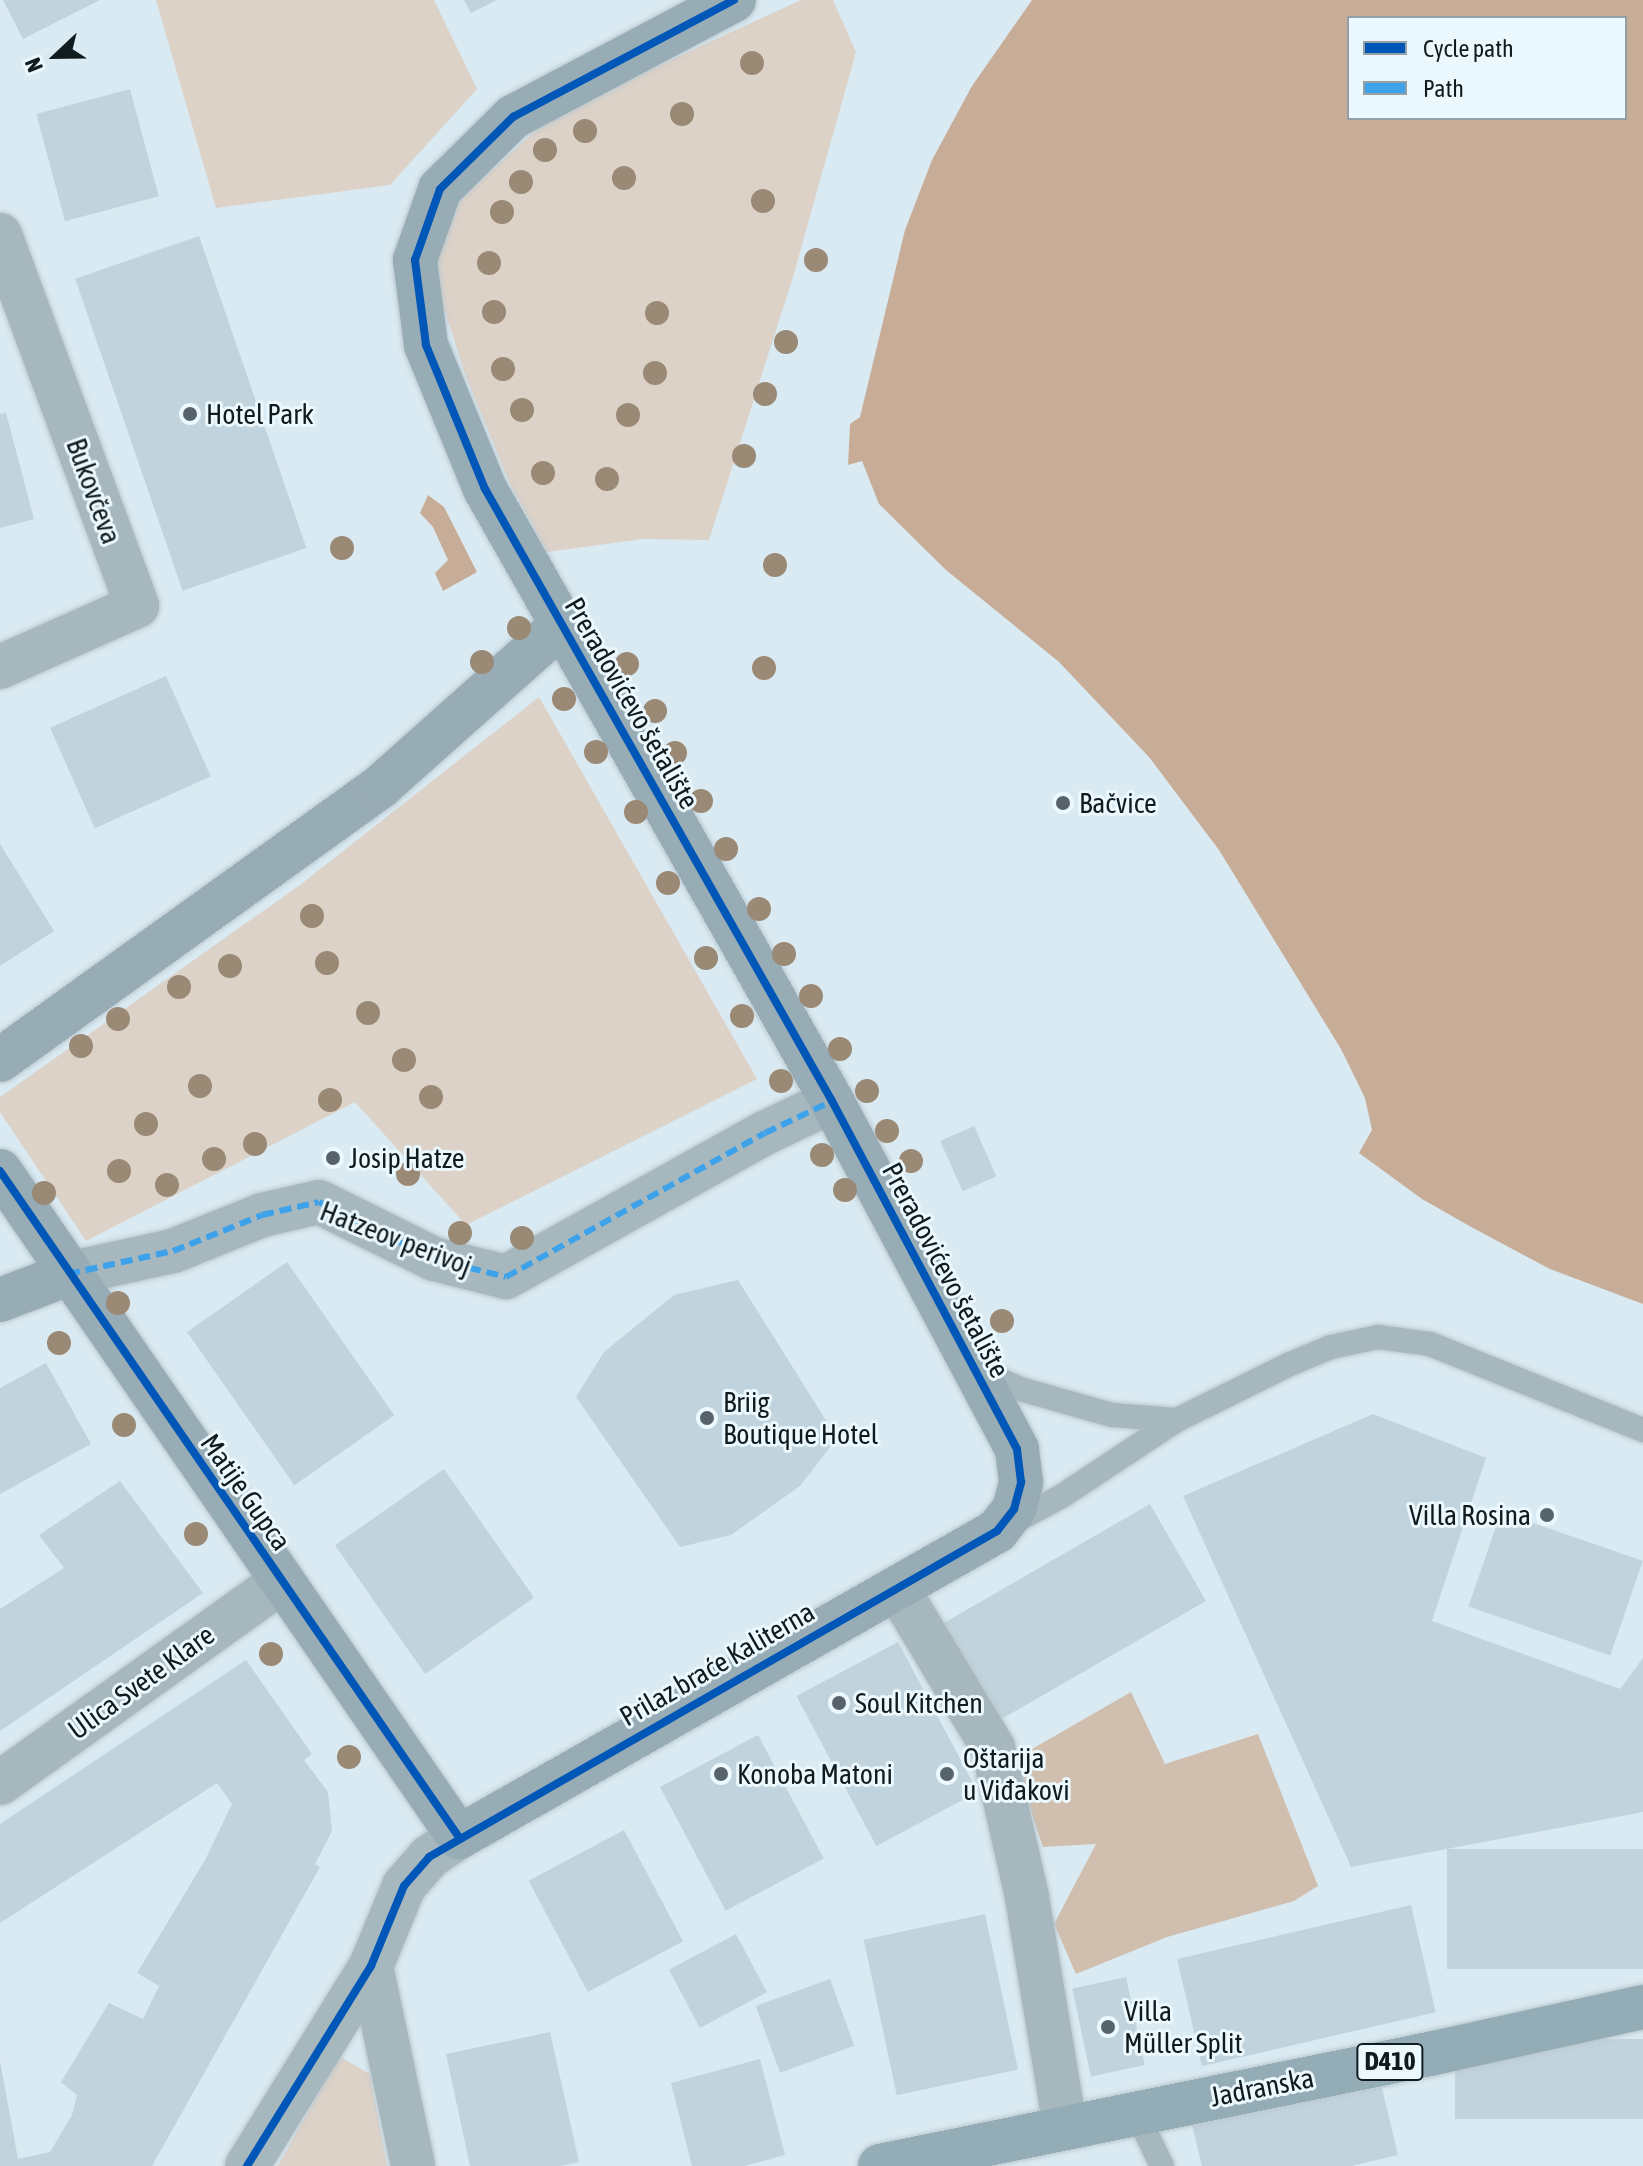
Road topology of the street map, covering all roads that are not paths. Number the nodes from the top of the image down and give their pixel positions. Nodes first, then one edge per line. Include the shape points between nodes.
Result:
1 (734, 0) edge
2 (0, 235) edge
3 (562, 625) junction
4 (0, 667) edge
5 (0, 1060) edge
6 (832, 1101) junction
7 (0, 1171) edge
8 (68, 1274) junction
9 (0, 1300) edge
10 (975, 1369) junction
11 (1177, 1420) junction
12 (1643, 1430) edge
13 (997, 1531) junction
14 (281, 1582) junction
15 (897, 1588) junction
16 (0, 1783) edge
17 (459, 1837) junction
18 (371, 1966) junction
19 (1643, 2007) edge
20 (1136, 2112) junction
21 (1065, 2127) junction
22 (247, 2166) edge
23 (413, 2166) edge
24 (880, 2166) edge
25 (1162, 2166) edge

1 - 3 street, Preradovićevo šetalište via 513,117 440,189 415,260 426,345 485,489
2 - 4 street, Bukovčeva via 137,606
3 - 5 street via 381,786
3 - 6 street, Preradovićevo šetalište
6 - 8 street, Hatzeov perivoj via 506,1277 434,1259 319,1202 262,1215 173,1251
6 - 10 street, Preradovićevo šetalište
7 - 8 street, Matije Gupca
8 - 9 street
8 - 14 street, Matije Gupca
10 - 11 lane, Preradovićevo šetalište via 1063,1403 1112,1415
10 - 13 street, Preradovićevo šetalište via 1017,1449 1021,1482 1014,1509
11 - 12 lane via 1331,1347 1378,1337 1430,1344
11 - 13 lane via 1062,1496
13 - 15 street, Prilaz braće Kaliterna
14 - 16 street, Ulica Svete Klare
14 - 17 street, Matije Gupca
15 - 17 street, Prilaz braće Kaliterna
15 - 21 street via 993,1748 1027,1897
17 - 18 street via 429,1857 404,1886
18 - 22 street
18 - 23 street
19 - 20 main road, Jadranska / D410
20 - 21 main road, Jadranska / D410
20 - 25 lane
21 - 24 main road, Jadranska / D410

